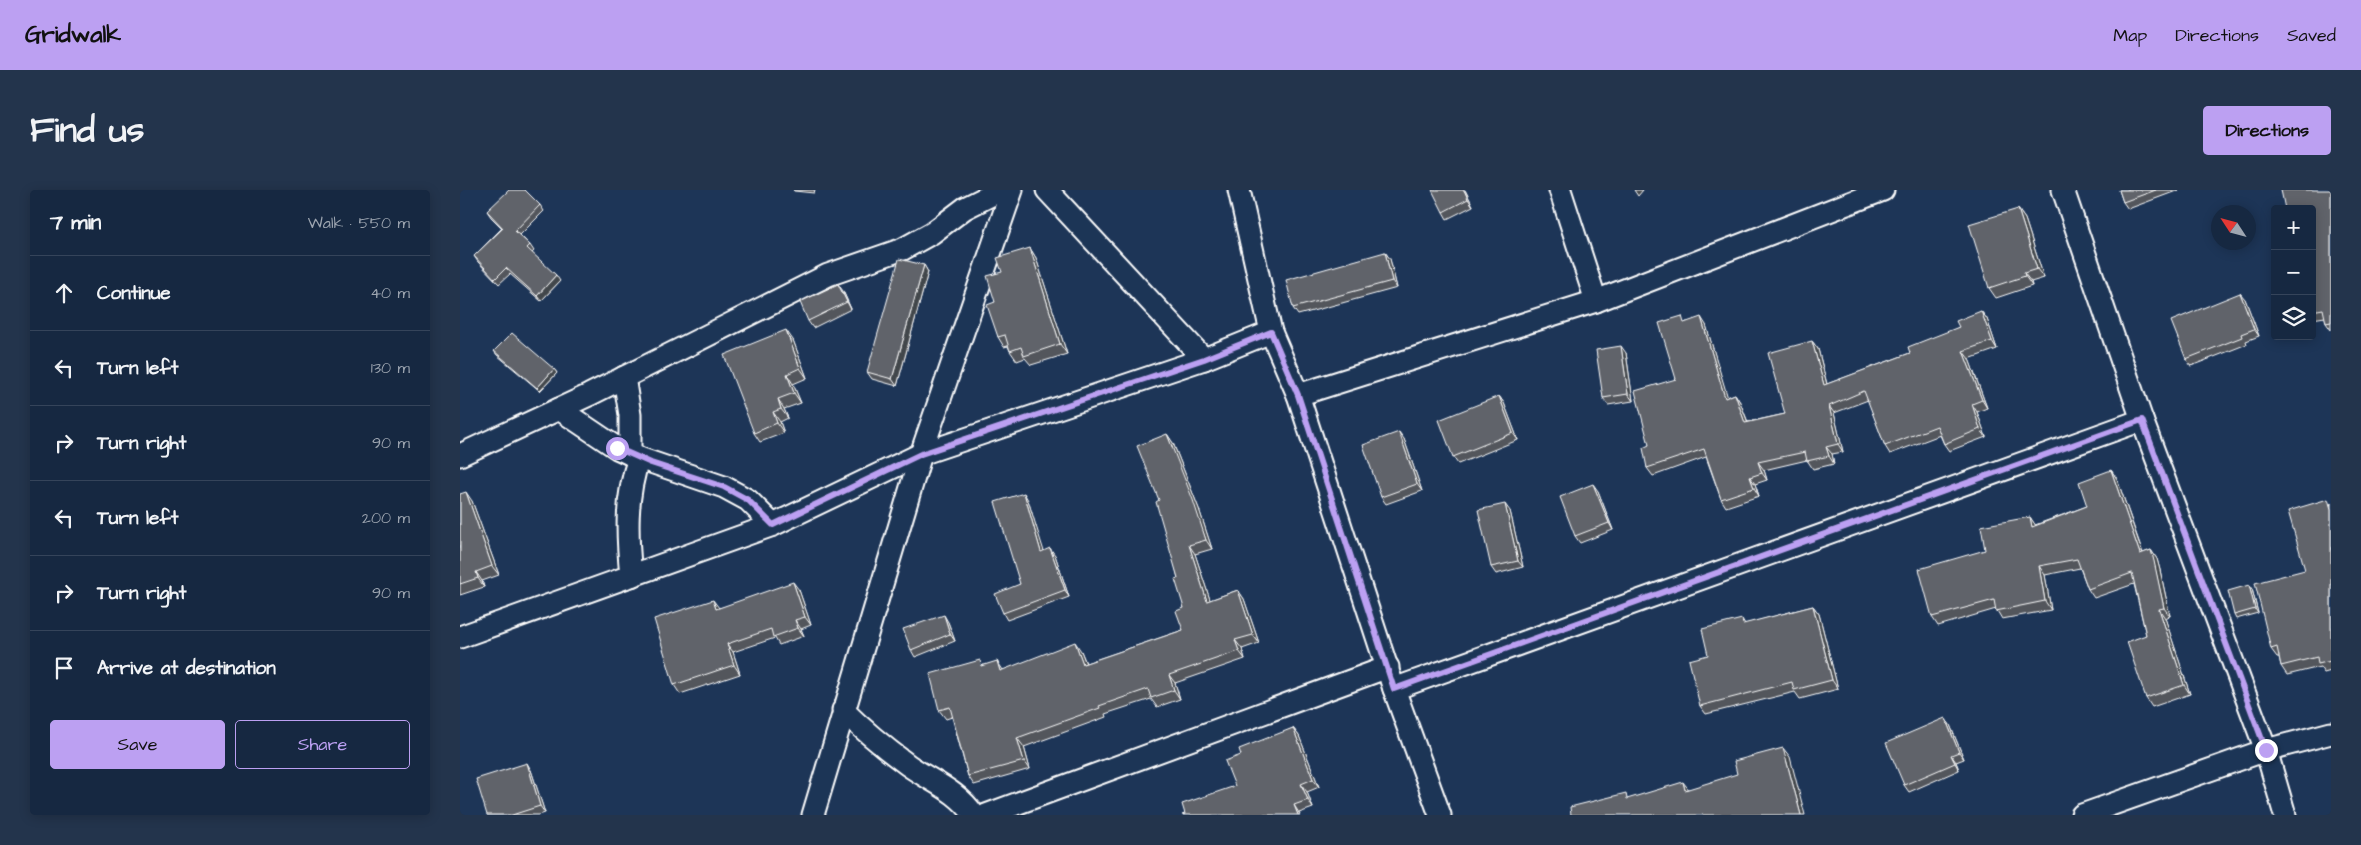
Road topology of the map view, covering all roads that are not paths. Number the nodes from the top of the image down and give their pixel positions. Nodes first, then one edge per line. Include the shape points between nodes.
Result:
1 (1001, 190) edge
2 (1012, 190) edge
3 (1047, 190) edge
4 (1238, 190) edge
5 (1560, 190) edge
6 (1883, 190) edge
7 (2063, 190) edge
8 (1596, 302) junction
9 (1271, 332) junction
10 (1204, 359) junction
11 (624, 377) junction
12 (1298, 395) junction
13 (559, 409) junction
14 (2142, 420) junction
15 (921, 454) junction
16 (460, 455) edge
17 (634, 456) junction
18 (773, 525) junction
19 (631, 576) junction
20 (460, 637) edge
21 (1388, 667) junction
22 (1394, 689) junction
23 (843, 710) junction
24 (2331, 733) edge
25 (2266, 750) junction
26 (813, 815) edge
27 (974, 815) edge
28 (986, 815) edge
29 (1440, 815) edge
30 (2082, 815) edge
31 (2285, 815) edge

1 - 11 street via 965,208 932,233 903,249 828,275
2 - 15 street
3 - 10 street
4 - 9 street
5 - 8 street
6 - 8 street
7 - 14 street
8 - 12 street
9 - 10 street
9 - 12 street
10 - 15 street
11 - 13 street
11 - 17 street
12 - 21 street
13 - 16 street
13 - 17 street
14 - 22 street
14 - 25 street
15 - 18 street
15 - 23 street
17 - 18 street via 724,487 748,500
17 - 19 street via 627,532
18 - 19 street
19 - 20 street
21 - 22 street
21 - 28 street
22 - 29 street
23 - 26 street
23 - 27 street via 908,764 966,802
24 - 25 street
25 - 30 street
25 - 31 street

